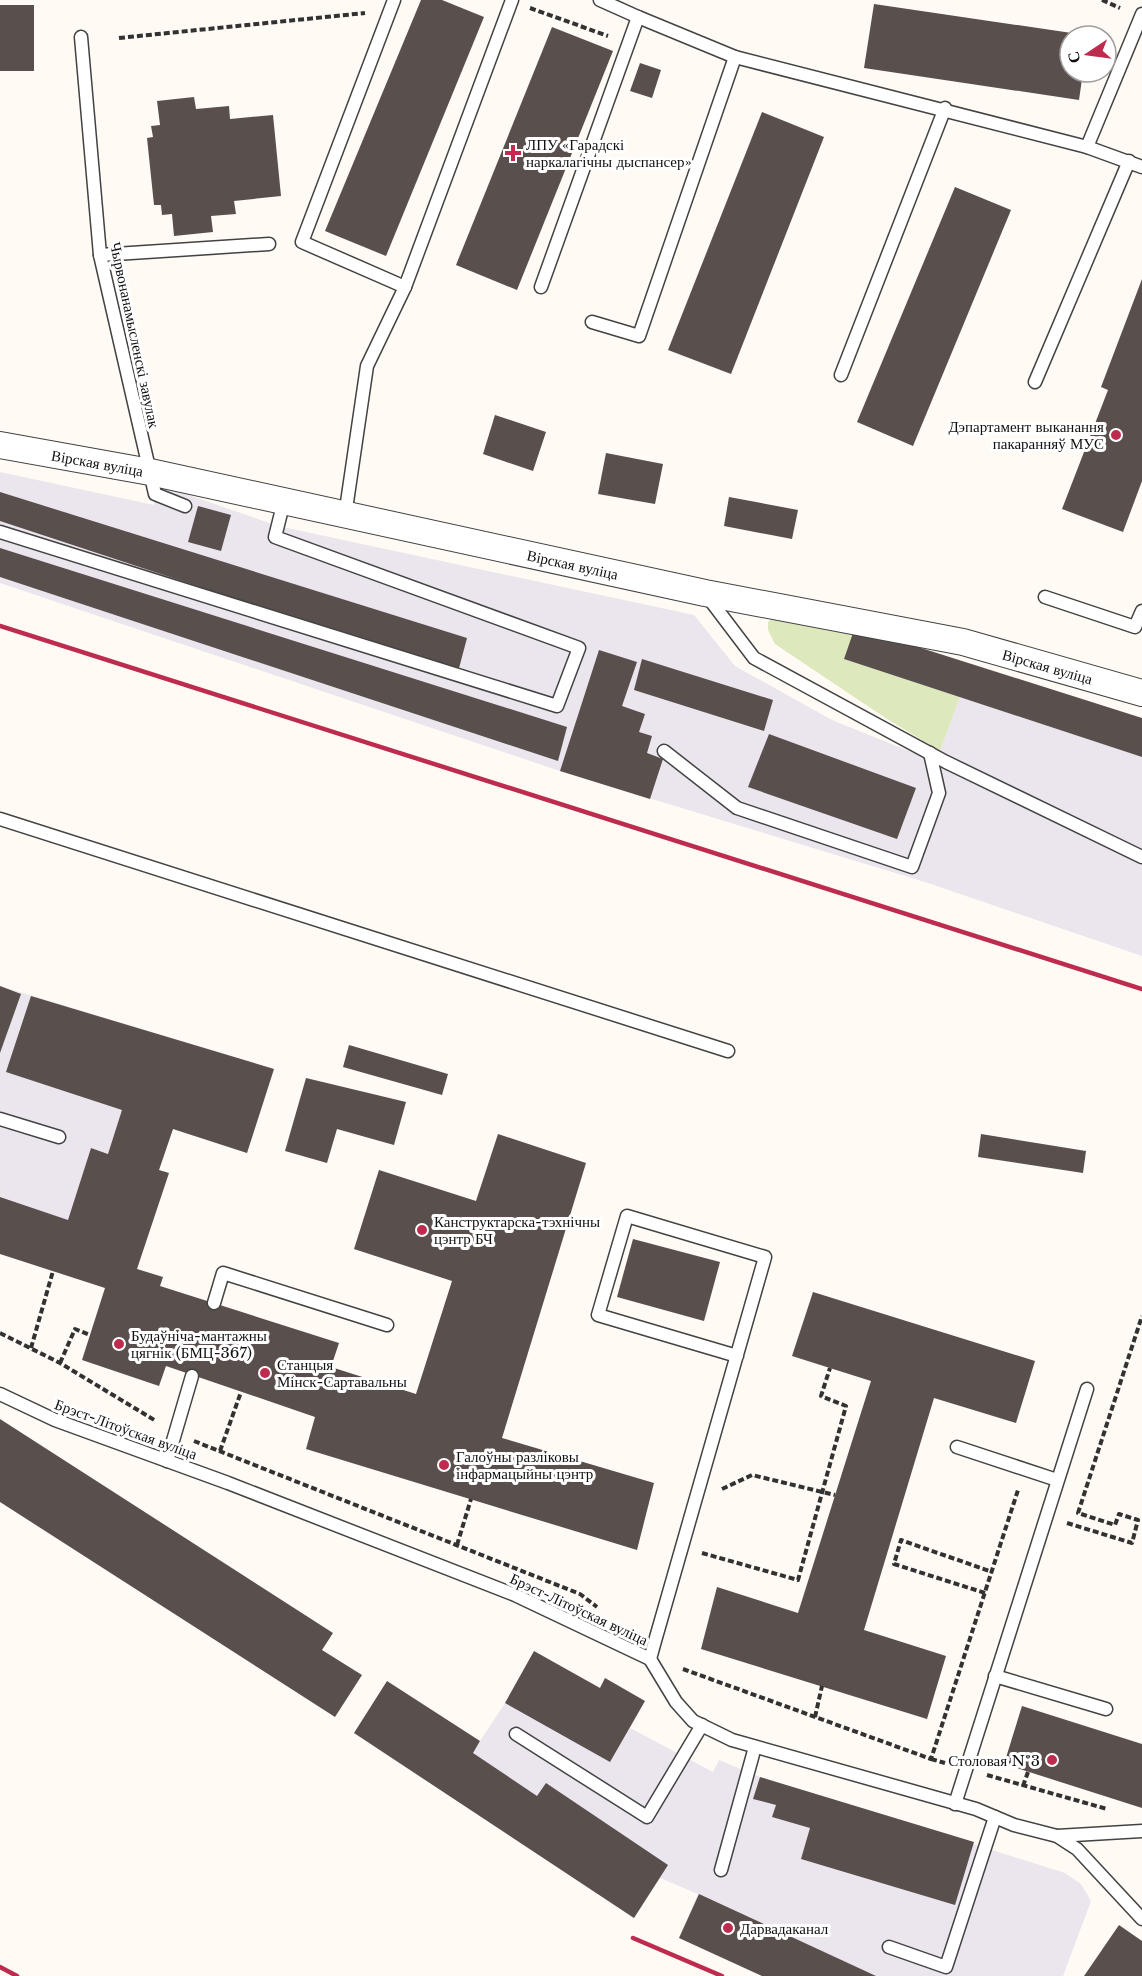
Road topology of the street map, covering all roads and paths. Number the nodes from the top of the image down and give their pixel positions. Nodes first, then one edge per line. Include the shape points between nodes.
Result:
1 (600, 0) edge
2 (511, 1) edge
3 (392, 5) edge
4 (1142, 14) edge
5 (638, 16) junction
6 (81, 37) dead end
7 (118, 38) dead end
8 (628, 43) junction
9 (735, 57) junction
10 (945, 108) junction
11 (1087, 147) junction
12 (1129, 160) junction
13 (1142, 167) edge
14 (268, 244) dead end
15 (100, 255) junction
16 (541, 286) dead end
17 (405, 287) junction
18 (592, 322) dead end
19 (841, 375) dead end
20 (1035, 382) dead end
21 (0, 446) edge
22 (153, 483) junction
23 (284, 501) junction
24 (185, 506) dead end
25 (345, 516) junction
26 (0, 532) edge
27 (705, 593) junction
28 (1045, 597) dead end
29 (1142, 611) edge
30 (1142, 693) edge
31 (664, 751) dead end
32 (930, 753) junction
33 (0, 819) edge
34 (1142, 857) edge
35 (728, 1052) dead end
36 (0, 1119) edge
37 (59, 1137) dead end
38 (53, 1272) dead end
39 (214, 1303) dead end
40 (1142, 1316) edge
41 (387, 1325) dead end
42 (0, 1333) edge
43 (90, 1335) dead end
44 (31, 1348) junction
45 (737, 1356) junction
46 (60, 1363) junction
47 (830, 1368) dead end
48 (192, 1376) dead end
49 (1087, 1389) dead end
50 (241, 1392) dead end
51 (0, 1394) edge
52 (176, 1433) junction
53 (957, 1448) dead end
54 (220, 1451) junction
55 (167, 1461) junction
56 (1025, 1469) junction
57 (1057, 1480) junction
58 (715, 1492) dead end
59 (822, 1492) junction
60 (835, 1495) dead end
61 (471, 1499) dead end
62 (1063, 1522) dead end
63 (701, 1542) dead end
64 (457, 1545) junction
65 (992, 1572) junction
66 (985, 1593) junction
67 (598, 1608) dead end
68 (650, 1655) junction
69 (995, 1676) junction
70 (822, 1686) dead end
71 (1107, 1709) dead end
72 (815, 1718) junction
73 (702, 1725) junction
74 (516, 1734) dead end
75 (756, 1747) junction
76 (931, 1760) junction
77 (990, 1765) dead end
78 (966, 1770) junction
79 (1028, 1772) dead end
80 (986, 1775) junction
81 (1023, 1786) junction
82 (956, 1804) junction
83 (976, 1809) junction
84 (1110, 1810) dead end
85 (995, 1817) junction
86 (1142, 1832) edge
87 (1057, 1836) junction
88 (721, 1870) dead end
89 (1138, 1916) edge
90 (889, 1947) dead end

1 - 5 lane
2 - 8 path
2 - 17 lane
3 - 7 path
3 - 17 lane via 302,242
4 - 11 lane
5 - 8 lane
5 - 9 lane
6 - 15 lane, Чырвонанамысленскі завулак
8 - 16 lane
9 - 10 lane
9 - 18 lane via 639,336
10 - 11 lane
10 - 19 lane
11 - 12 lane
12 - 13 lane
12 - 20 lane
14 - 15 lane
15 - 22 lane, Чырвонанамысленскі завулак
17 - 25 lane via 367,366
21 - 22 street, Вірская вуліца
22 - 23 street, Вірская вуліца
22 - 24 lane
23 - 25 street, Вірская вуліца
23 - 26 lane via 275,537 579,648 557,706
25 - 27 street, Вірская вуліца
27 - 30 street, Вірская вуліца via 963,642
27 - 32 lane via 754,658
28 - 29 lane via 1135,627
31 - 32 lane via 737,808 912,867 939,793
32 - 34 lane
33 - 35 lane
36 - 37 lane
38 - 44 path
39 - 41 lane via 223,1273
40 - 62 path via 1078,1513 1115,1525 1119,1514 1138,1520 1132,1543
42 - 44 path
43 - 46 path via 75,1329
44 - 46 path
45 - 45 lane via 765,1257 627,1216 598,1315
45 - 68 lane
46 - 52 path
47 - 59 path via 821,1396 846,1406
48 - 52 lane
49 - 57 lane
50 - 54 path
51 - 55 lane, Брэст-Літоўская вуліца via 55,1420
52 - 54 path
52 - 55 lane
53 - 56 lane
54 - 64 path
55 - 68 lane, Брэст-Літоўская вуліца via 515,1595
56 - 57 lane
56 - 65 path
57 - 69 lane
58 - 59 path via 752,1475
59 - 60 path
59 - 63 path via 798,1580 699,1552
61 - 64 path
64 - 67 path via 580,1594
65 - 66 path
65 - 66 path via 901,1540 894,1564
66 - 76 path
68 - 72 path
68 - 73 lane, Брэст-Літоўская вуліца via 676,1702
69 - 71 lane
69 - 78 lane
70 - 72 path
72 - 76 path
73 - 74 lane via 647,1817
73 - 75 lane, Брэст-Літоўская вуліца
75 - 82 lane, Брэст-Літоўская вуліца
75 - 88 lane
76 - 78 path
77 - 80 path
78 - 80 path
78 - 82 lane
79 - 81 path
80 - 81 path
80 - 83 path
81 - 84 path
82 - 83 lane, Брэст-Літоўская вуліца
83 - 85 lane, Брэст-Літоўская вуліца
85 - 87 lane, Брэст-Літоўская вуліца
85 - 90 lane via 946,1967
86 - 87 lane
87 - 89 lane, Брэст-Літоўская вуліца via 1077,1849

